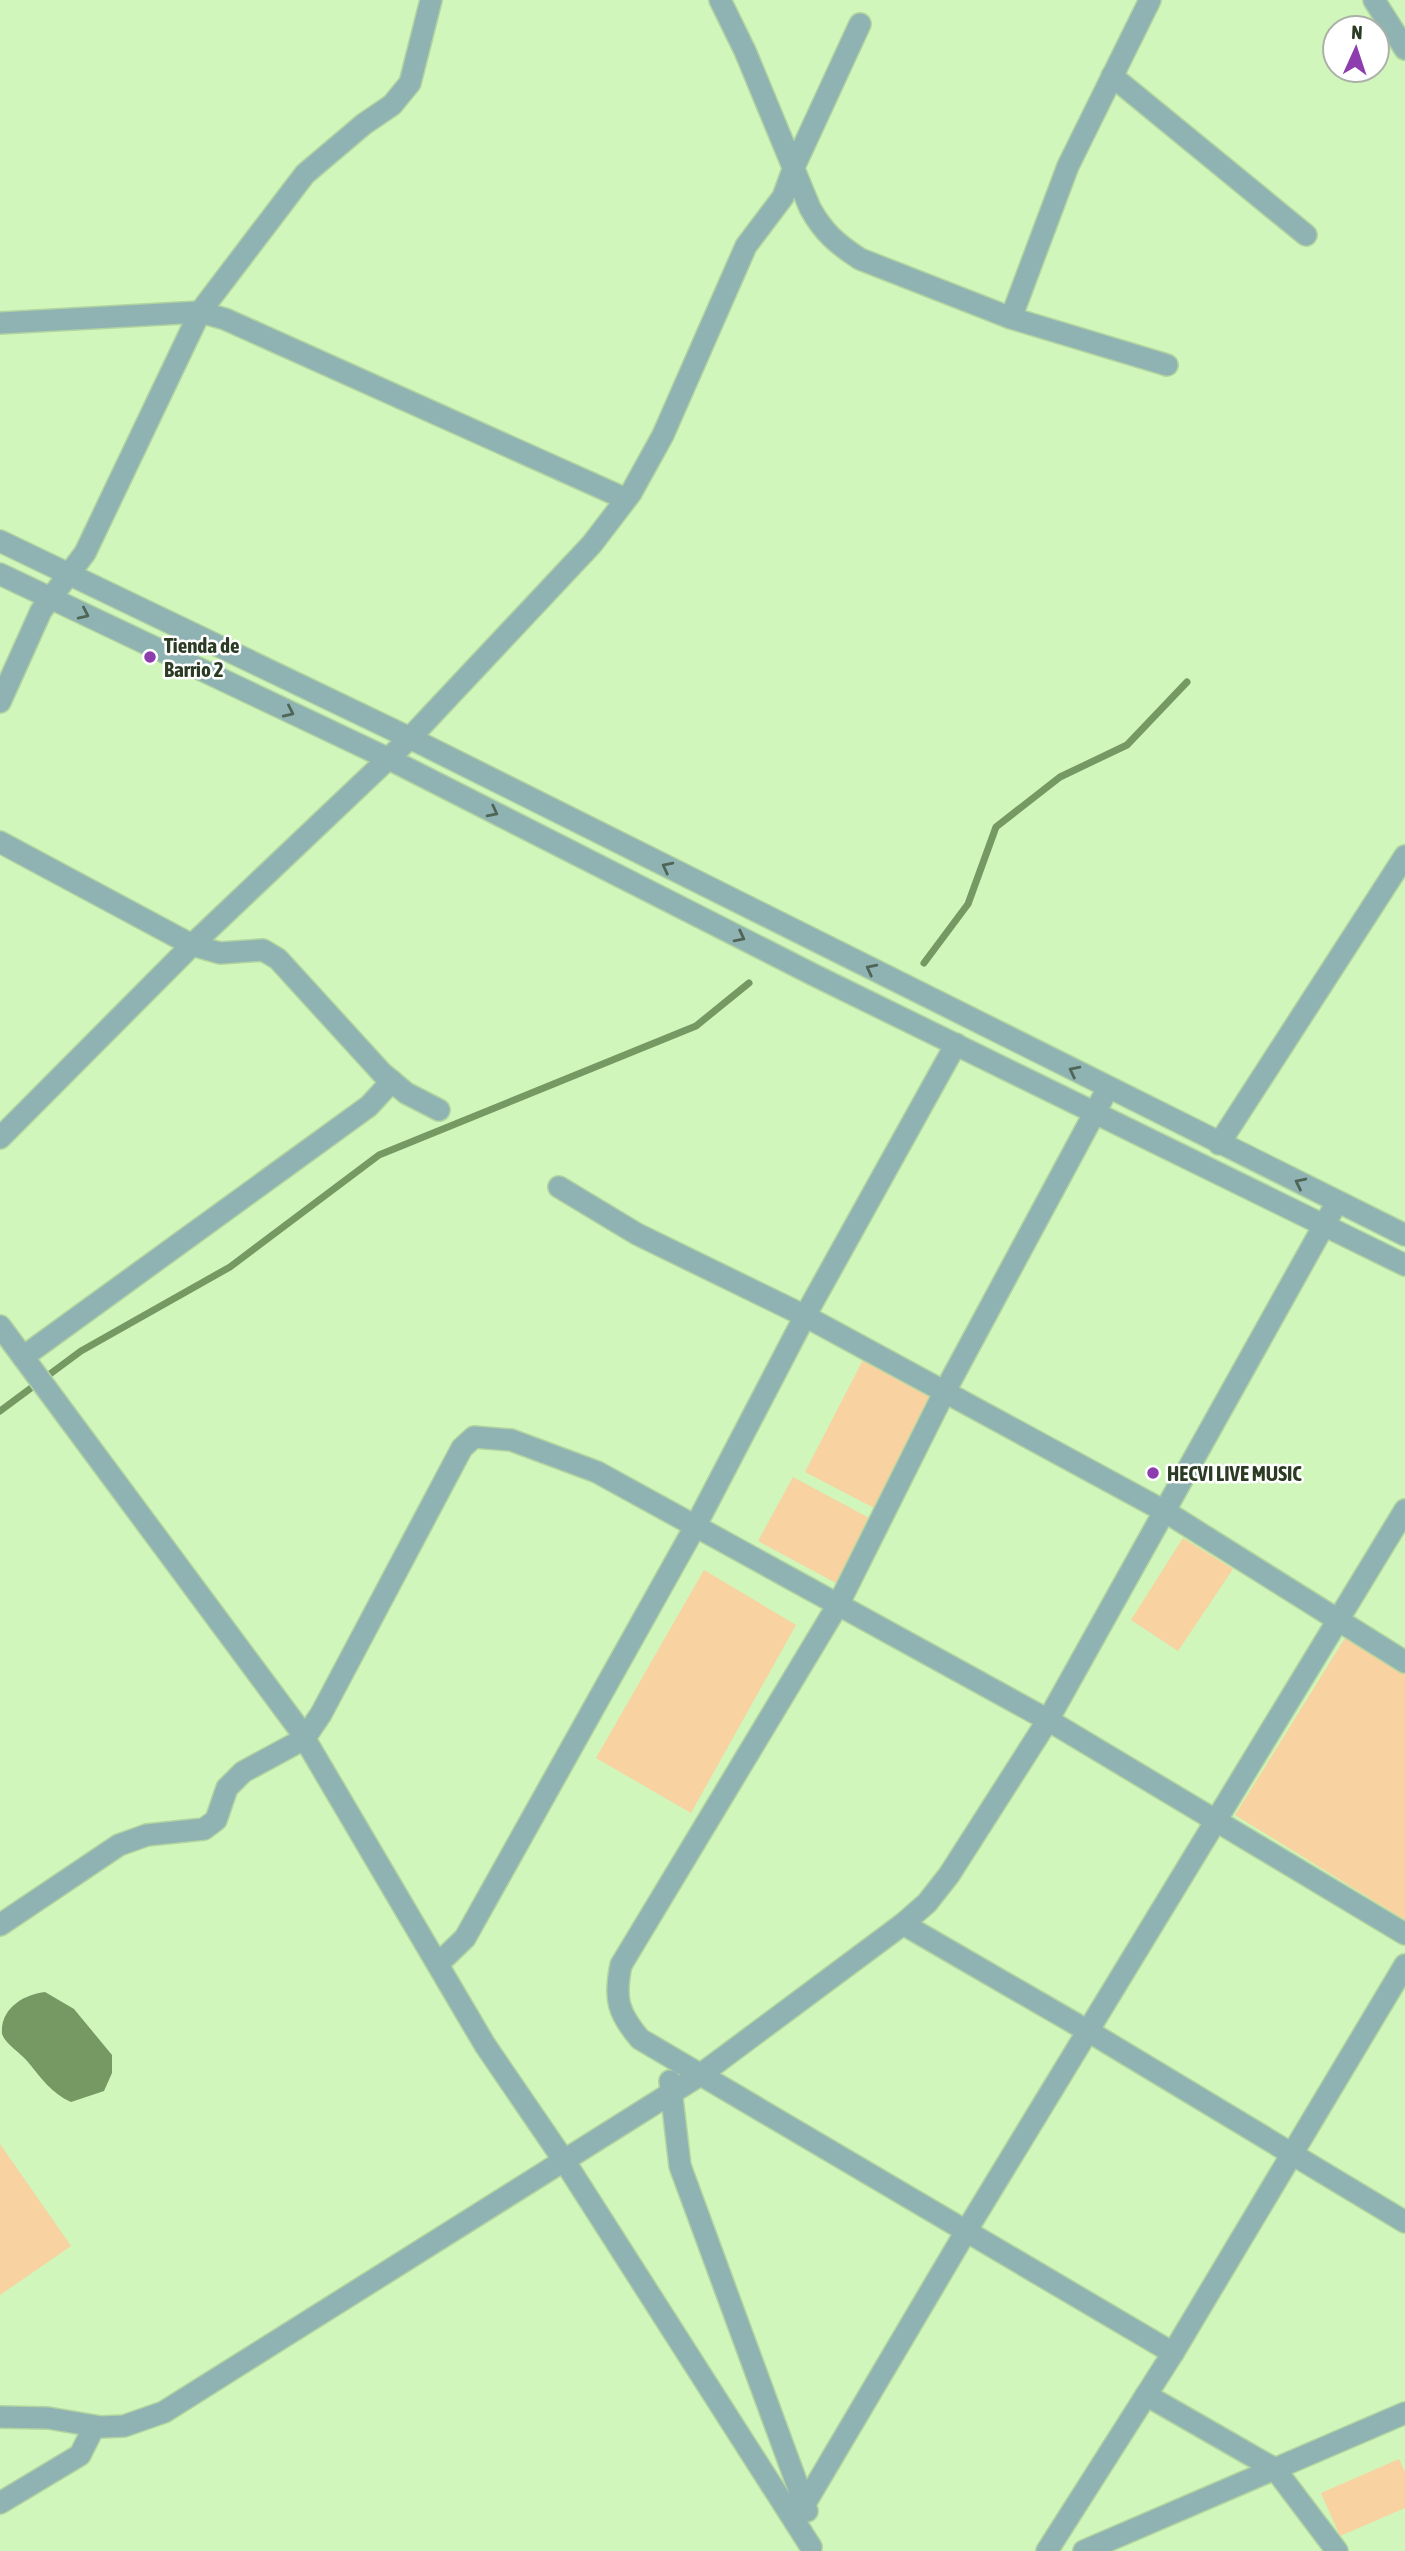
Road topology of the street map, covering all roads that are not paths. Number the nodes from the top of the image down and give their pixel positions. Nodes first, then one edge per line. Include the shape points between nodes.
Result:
1 (431, 0) edge
2 (720, 0) edge
3 (1150, 0) edge
4 (1374, 0) edge
5 (860, 24) dead end
6 (1405, 49) edge
7 (1112, 76) junction
8 (794, 167) junction
9 (1306, 235) dead end
10 (200, 312) junction
11 (1011, 318) junction
12 (0, 323) edge
13 (1167, 365) dead end
14 (626, 499) junction
15 (0, 541) edge
16 (0, 574) edge
17 (69, 574) junction
18 (51, 598) junction
19 (0, 702) edge
20 (410, 738) junction
21 (389, 759) junction
22 (0, 842) edge
23 (1405, 856) edge
24 (191, 945) junction
25 (956, 1044) junction
26 (391, 1081) junction
27 (1108, 1088) junction
28 (439, 1110) dead end
29 (1093, 1111) junction
30 (0, 1138) edge
31 (1219, 1144) junction
32 (559, 1187) dead end
33 (1337, 1202) junction
34 (1322, 1224) junction
35 (1405, 1235) edge
36 (1405, 1265) edge
37 (805, 1316) junction
38 (0, 1326) edge
39 (23, 1357) junction
40 (944, 1392) junction
41 (1405, 1510) edge
42 (1166, 1513) junction
43 (696, 1525) junction
44 (839, 1602) junction
45 (1338, 1622) junction
46 (1405, 1661) edge
47 (1048, 1720) junction
48 (304, 1738) junction
49 (1214, 1822) junction
50 (903, 1924) junction
51 (0, 1926) edge
52 (1405, 1934) edge
53 (439, 1963) junction
54 (1405, 1965) edge
55 (1088, 2031) junction
56 (662, 2053) junction
57 (700, 2075) junction
58 (672, 2090) junction
59 (1294, 2155) junction
60 (565, 2162) junction
61 (1405, 2222) edge
62 (965, 2233) junction
63 (1173, 2353) junction
64 (1146, 2395) junction
65 (1405, 2413) edge
66 (0, 2417) edge
67 (94, 2427) junction
68 (1275, 2469) junction
69 (806, 2502) junction
70 (0, 2503) edge
71 (813, 2549) edge
72 (1047, 2551) edge
73 (1084, 2551) edge
74 (1338, 2551) edge

1 - 10 street via 410,83 392,105 305,174
2 - 8 street
3 - 7 street
4 - 6 street
5 - 8 street
7 - 9 street
7 - 11 street via 1068,166
8 - 11 street via 823,231 841,246 860,259
8 - 14 street via 783,197 746,246 663,435
10 - 12 street
10 - 14 street via 225,319
10 - 17 street via 85,553
11 - 13 street
14 - 20 street via 592,544
15 - 17 street
16 - 18 street
17 - 18 street
17 - 20 street
18 - 19 street
18 -> 21 street
20 - 21 street
27 -> 20 street
21 - 24 street
21 -> 25 street
22 - 24 street
23 - 31 street
24 - 26 street via 220,953 263,950 278,959
24 - 30 street
25 - 29 street
25 - 37 street
26 - 28 street
26 - 39 street via 369,1106
27 - 29 street
27 - 31 street
29 - 34 street
29 - 40 street
33 -> 31 street
32 - 37 street via 637,1234
33 - 34 street
33 - 35 street
34 - 36 street
34 - 42 street
37 - 40 street
37 - 43 street
38 - 39 street
39 - 48 street
40 - 42 street
40 - 44 street
41 - 45 street
42 - 45 street
42 - 47 street
43 - 44 street
43 - 48 street via 597,1472 511,1440 474,1437 462,1448
43 - 53 street via 465,1938
44 - 47 street
44 - 56 street via 621,1965 617,1999 622,2018 640,2039
45 - 46 street
45 - 49 street
47 - 49 street
47 - 50 street via 949,1875
48 - 51 street via 243,1772 227,1788 216,1820 204,1829 147,1835 119,1845
48 - 53 street
49 - 52 street
49 - 55 street
50 - 55 street
50 - 57 street
53 - 60 street via 485,2045
54 - 59 street
55 - 59 street
55 - 62 street
56 - 57 street
56 - 58 street
57 - 58 street
57 - 62 street
58 - 60 street
58 - 69 street via 680,2166
59 - 61 street
59 - 63 street
60 - 67 street via 164,2412 124,2426
60 - 71 street
62 - 63 street
62 - 69 street
63 - 64 street
64 - 68 street
64 - 72 street
65 - 68 street
66 - 67 street via 48,2418
67 - 70 street via 80,2455
68 - 73 street
68 - 74 street
69 - 71 street

